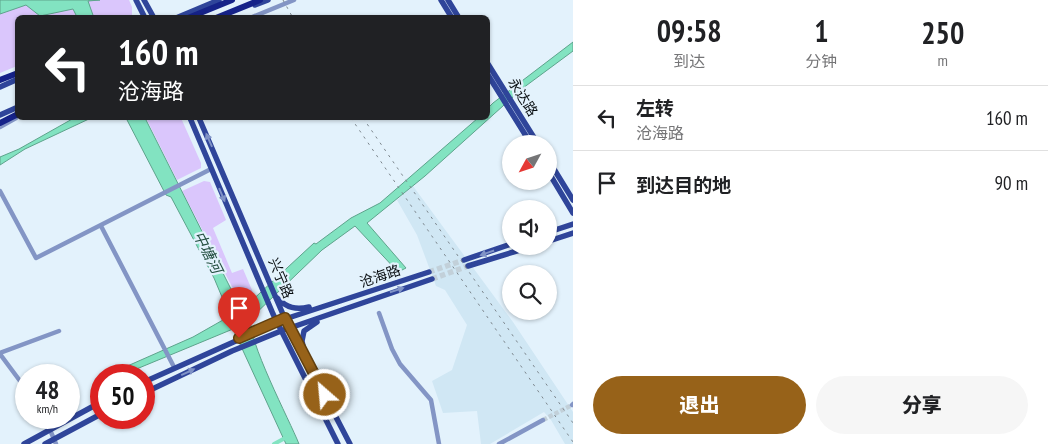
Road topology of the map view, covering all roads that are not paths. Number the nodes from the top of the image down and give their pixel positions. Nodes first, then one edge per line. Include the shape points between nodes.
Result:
1 (136, 0) edge
2 (144, 0) edge
3 (219, 0) edge
4 (232, 0) edge
5 (260, 0) edge
6 (268, 0) edge
7 (294, 0) edge
8 (441, 0) edge
9 (448, 0) edge
10 (144, 15) edge
11 (152, 15) edge
12 (183, 15) edge
13 (195, 15) edge
14 (223, 15) edge
15 (230, 15) edge
16 (257, 15) edge
17 (450, 15) edge
18 (457, 15) edge
19 (490, 68) edge
20 (15, 73) edge
21 (490, 77) edge
22 (0, 80) edge
23 (15, 81) edge
24 (0, 87) edge
25 (502, 92) junction
26 (510, 104) junction
27 (15, 108) edge
28 (0, 115) edge
29 (15, 117) edge
30 (15, 118) edge
31 (191, 120) edge
32 (200, 120) edge
33 (0, 123) edge
34 (0, 127) edge
35 (526, 135) edge
36 (532, 135) edge
37 (211, 169) junction
38 (558, 176) edge
39 (558, 188) edge
40 (0, 192) edge
41 (573, 200) edge
42 (573, 212) edge
43 (573, 224) edge
44 (101, 226) junction
45 (557, 229) edge
46 (573, 233) edge
47 (557, 238) edge
48 (502, 248) edge
49 (502, 254) edge
50 (429, 272) tunnel mouth
51 (432, 279) tunnel mouth
52 (276, 297) junction
53 (338, 301) junction
54 (343, 309) junction
55 (379, 313) dead end
56 (285, 318) junction
57 (277, 322) junction
58 (290, 328) junction
59 (282, 331) junction
60 (59, 332) dead end
61 (0, 354) edge
62 (308, 362) junction
63 (174, 367) junction
64 (15, 374) edge
65 (155, 376) edge
66 (155, 388) edge
67 (90, 420) edge
68 (543, 420) tunnel mouth
69 (50, 429) joint
70 (55, 441) edge
71 (24, 444) edge
72 (45, 444) edge
73 (338, 444) edge
74 (350, 444) edge
75 (438, 444) edge
76 (498, 444) edge

1 - 10 main road
2 - 11 main road
3 - 12 main road
4 - 13 highway
5 - 14 highway
6 - 15 main road
7 - 16 street
8 - 17 main road
9 - 18 main road
19 - 25 main road, 永达路
20 - 22 highway
21 - 25 main road, 永达路
23 - 24 main road
25 - 26 main road, 永达路
26 - 35 main road, 永达路
26 - 36 main road, 永达路
27 - 28 main road
29 - 33 highway
30 - 34 street
31 - 37 main road, 兴宁路
52 -> 32 main road, 兴宁路
37 - 44 street
37 -> 57 main road, 兴宁路
38 - 41 main road
39 - 42 main road
40 - 44 street via 36,258
43 - 45 main road
44 - 63 street
46 - 47 main road
48 -> 49 main road via 466,263
50 - 53 main road, 沧海路
54 -> 51 main road, 沧海路
52 - 53 main road, 沧海路 via 297,310
52 - 56 main road, 兴宁路
53 - 56 main road, 沧海路
54 - 58 main road, 沧海路
54 - 62 main road, 沧海路 via 304,331 302,341
55 - 75 street via 400,364 431,400
56 - 57 main road, 沧海路
56 - 58 main road, 兴宁路
57 - 59 main road, 兴宁路
57 - 63 main road, 沧海路
58 - 59 main road, 沧海路
58 - 62 main road, 兴宁路
66 -> 59 main road, 沧海路
59 - 73 main road, 兴宁路
60 - 61 street
61 - 64 street
62 - 74 main road, 兴宁路
63 - 65 main road, 沧海路
67 - 70 main road
68 - 76 street
69 - 70 street
69 - 71 main road
70 - 72 main road

